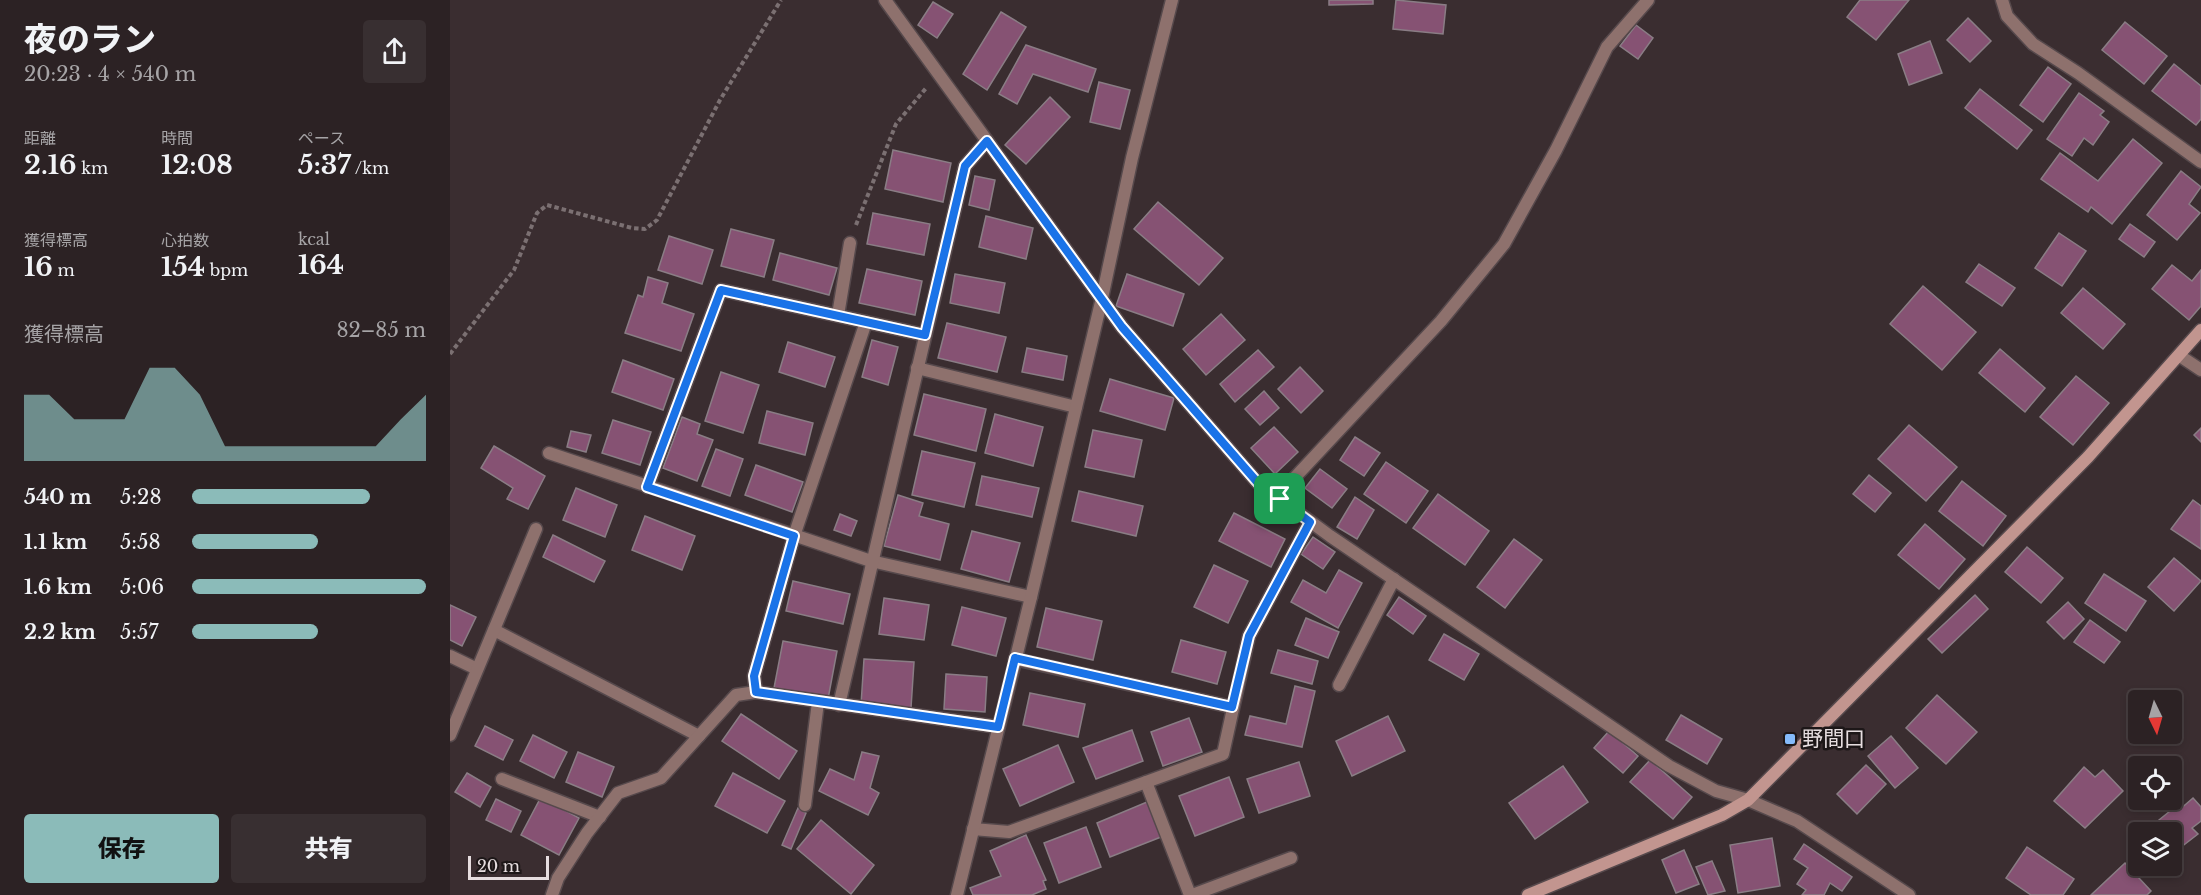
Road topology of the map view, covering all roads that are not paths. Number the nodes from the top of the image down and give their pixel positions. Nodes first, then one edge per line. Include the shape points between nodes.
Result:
1 (885, 0) edge
2 (1172, 0) edge
3 (1648, 0) edge
4 (2002, 0) edge
5 (987, 141) junction
6 (2201, 162) edge
7 (850, 243) road end
8 (1102, 298) junction
9 (838, 315) junction
10 (866, 322) junction
11 (2201, 330) edge
12 (925, 335) junction
13 (2180, 356) junction
14 (917, 368) junction
15 (2201, 370) edge
16 (1076, 406) junction
17 (549, 453) dead end
18 (647, 487) junction
19 (1280, 499) junction
20 (1310, 522) junction
21 (536, 529) dead end
22 (794, 536) junction
23 (871, 561) junction
24 (1394, 579) junction
25 (1031, 597) junction
26 (494, 630) junction
27 (450, 656) edge
28 (1015, 658) junction
29 (477, 669) junction
30 (1339, 685) dead end
31 (756, 692) junction
32 (818, 702) junction
33 (839, 705) junction
34 (1232, 707) junction
35 (998, 727) junction
36 (450, 735) edge
37 (699, 736) junction
38 (502, 778) dead end
39 (1146, 782) junction
40 (1748, 800) junction
41 (805, 805) dead end
42 (600, 817) junction
43 (973, 829) junction
44 (1291, 858) dead end
45 (552, 895) edge
46 (957, 895) edge
47 (1191, 895) edge
48 (1528, 895) edge
49 (1909, 895) edge

1 - 5 street
2 - 8 street
3 - 19 street via 1607,47 1504,244 1441,321 1285,488
4 - 6 street via 2007,16 2033,44
5 - 8 street
5 - 12 street via 965,166
7 - 9 street
8 - 16 street
8 - 19 street via 1122,327 1258,483
9 - 10 street
9 - 18 street via 721,290
10 - 12 street
10 - 22 street
11 - 13 street
12 - 14 street
13 - 15 street
13 - 40 street via 2088,457
14 - 16 street
14 - 23 street
16 - 25 street
17 - 18 street
18 - 22 street
19 - 20 street
20 - 24 street
20 - 34 street via 1249,636
21 - 26 street
22 - 23 street
22 - 31 street via 754,676
23 - 25 street
23 - 33 street
24 - 30 street
24 - 40 street via 1669,766 1716,791
25 - 28 street
26 - 29 street
26 - 37 street
27 - 29 street
28 - 34 street
28 - 35 street
29 - 36 street
31 - 32 street
31 - 37 street via 736,695
32 - 33 street
32 - 41 street
33 - 35 street
34 - 39 street via 1223,754
35 - 43 street
37 - 42 street via 661,778 618,793
38 - 42 street
39 - 43 street via 1009,832
39 - 47 street
40 - 48 street via 1722,815
40 - 49 street via 1797,821
42 - 45 street via 558,878
43 - 46 street
44 - 47 street

